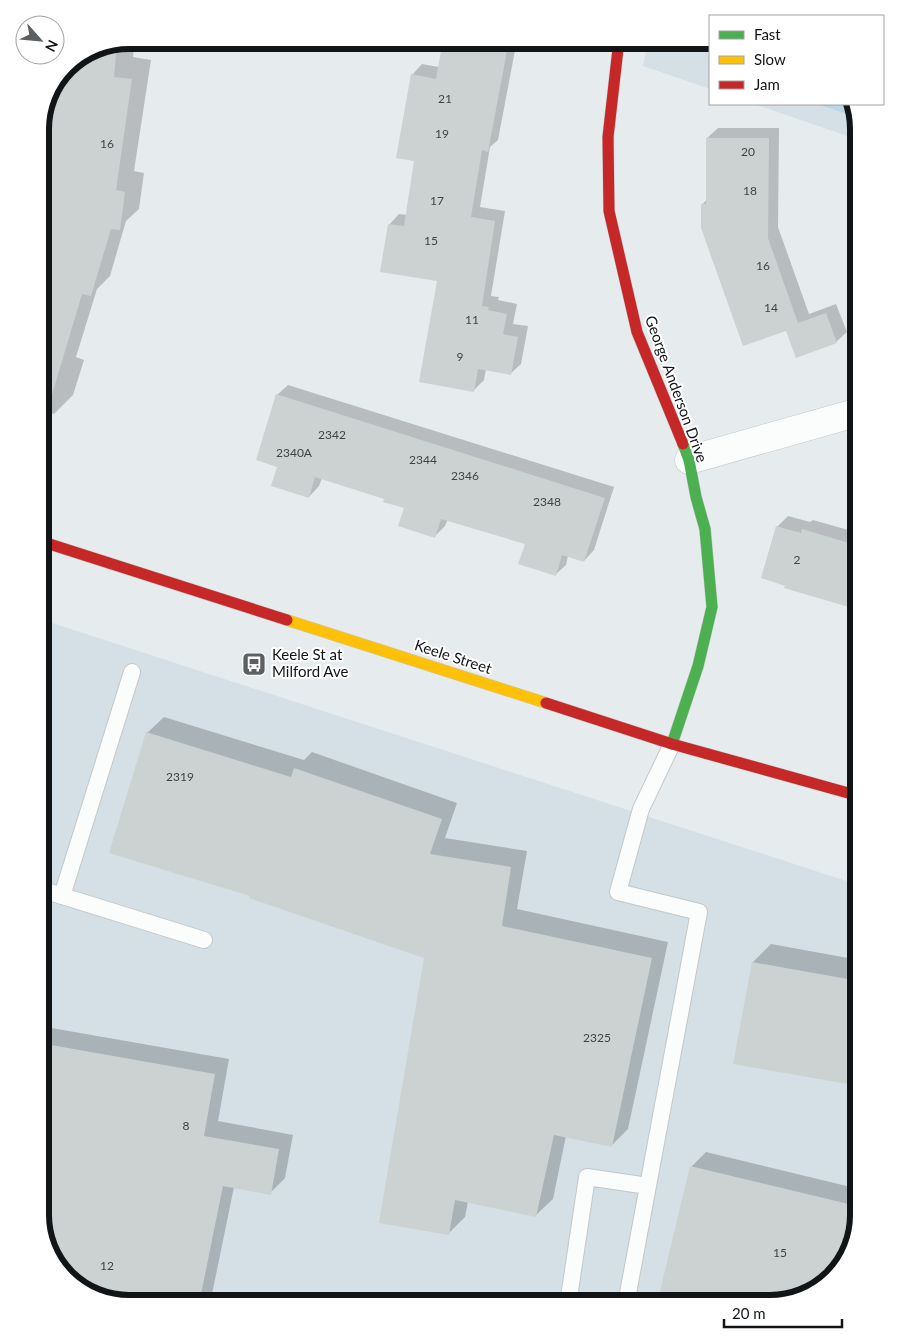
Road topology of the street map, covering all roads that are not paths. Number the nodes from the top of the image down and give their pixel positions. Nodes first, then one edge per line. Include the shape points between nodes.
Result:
1 (618, 49) edge
2 (850, 415) edge
3 (689, 460) junction
4 (49, 544) edge
5 (132, 672) dead end
6 (672, 744) junction
7 (850, 793) edge
8 (49, 892) edge
9 (62, 896) junction
10 (204, 940) dead end
11 (648, 1186) junction
12 (569, 1295) edge
13 (628, 1295) edge

1 - 3 main road, George Anderson Drive via 608,137 608,211 637,332
2 - 3 street
3 - 6 main road, George Anderson Drive via 705,529 712,607 698,666
4 - 6 main road, Keele Street
5 - 9 lane
6 - 7 main road, Keele Street
6 - 11 lane via 641,809 618,892 699,912
8 - 9 lane
9 - 10 lane
11 - 12 lane via 587,1177
11 - 13 lane

